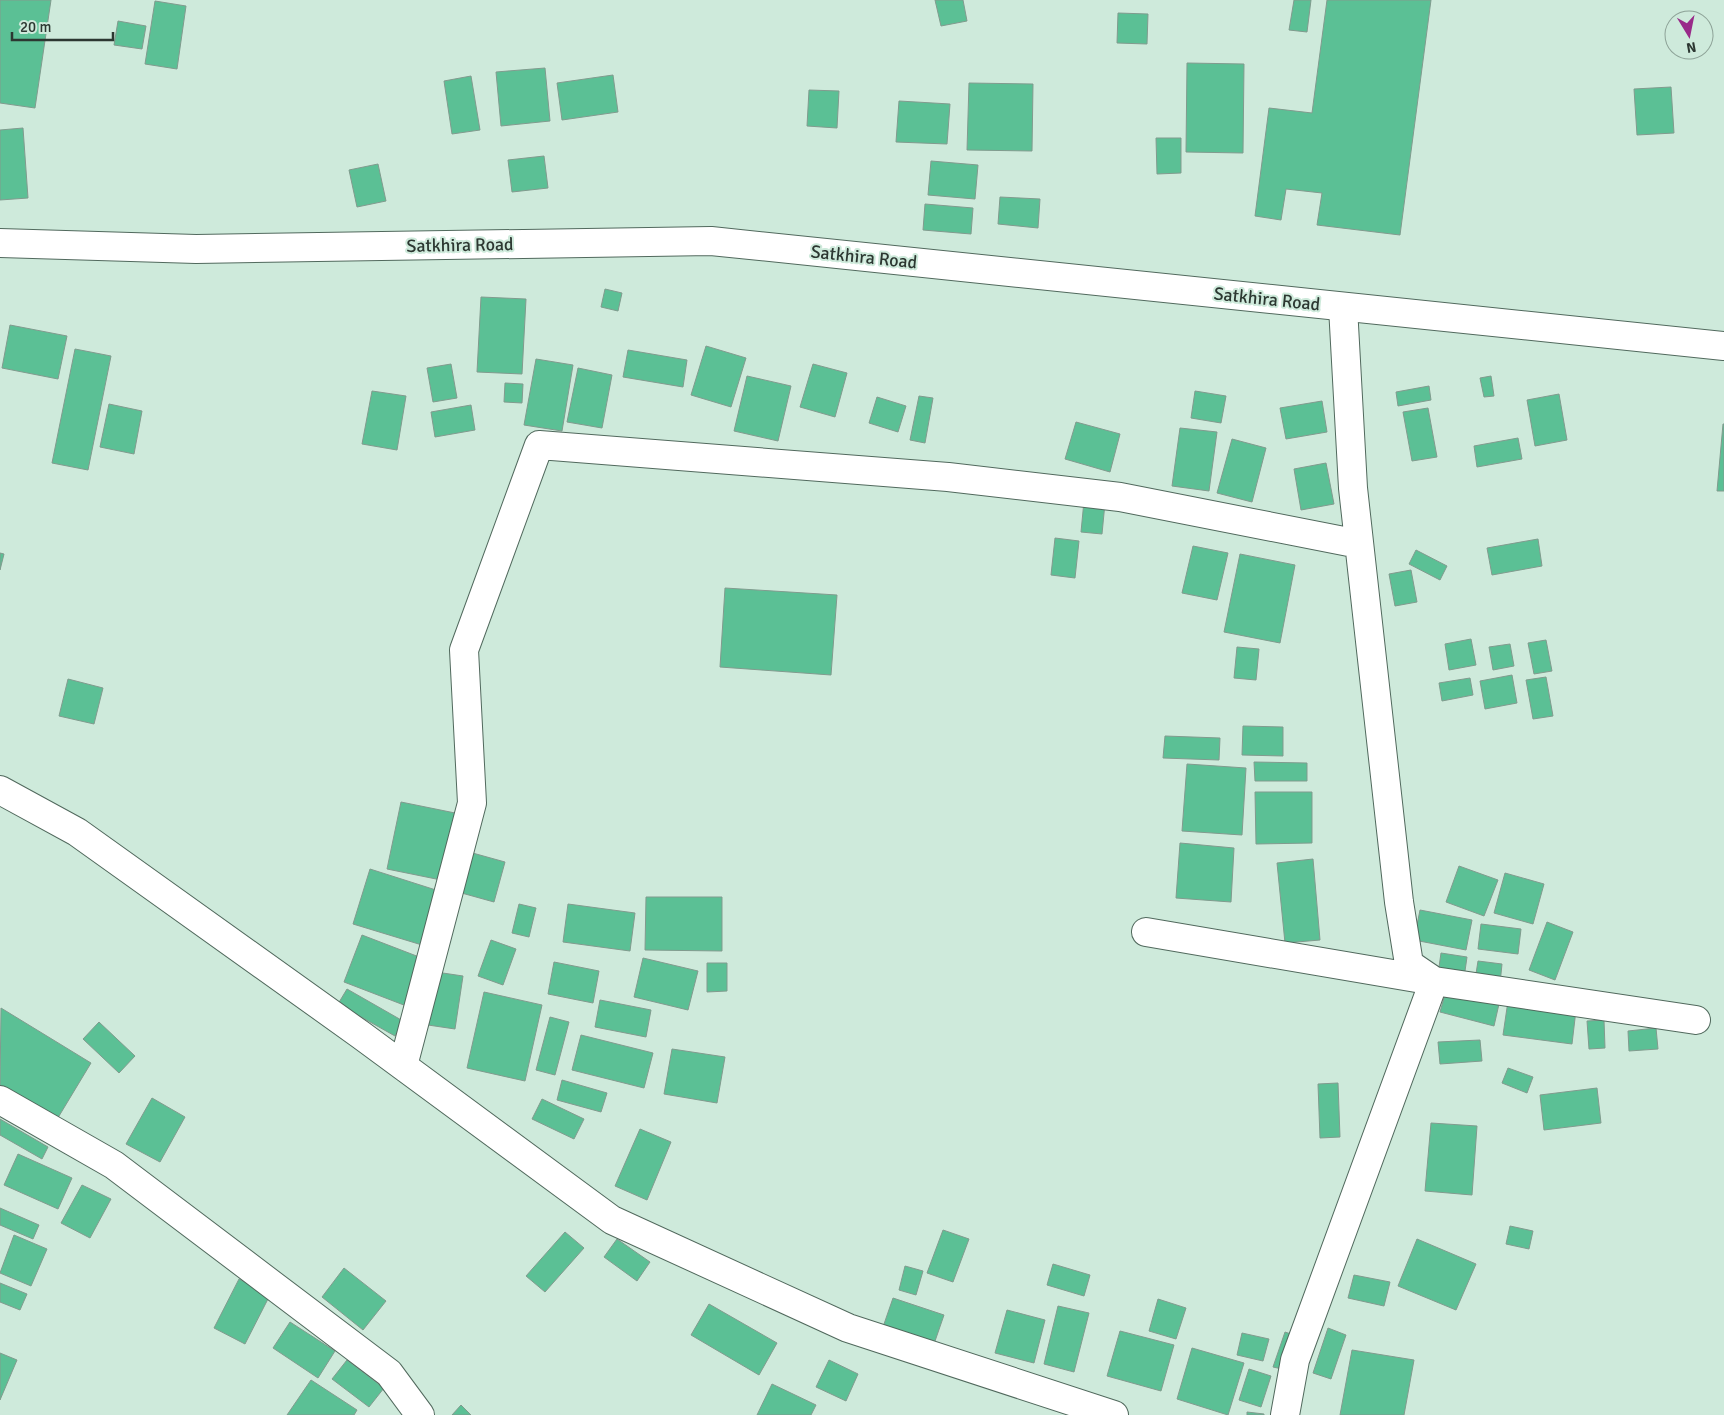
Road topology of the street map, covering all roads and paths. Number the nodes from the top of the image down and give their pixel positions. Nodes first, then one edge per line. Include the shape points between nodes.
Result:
1 (0, 242) edge
2 (1343, 307) junction
3 (1724, 346) edge
4 (1359, 544) junction
5 (0, 790) edge
6 (1146, 932) dead end
7 (1434, 981) junction
8 (1696, 1020) dead end
9 (403, 1066) junction
10 (0, 1100) edge
11 (420, 1415) edge
12 (1114, 1415) edge
13 (1285, 1415) edge

1 - 2 street, Satkhira Road via 196,249 710,241
2 - 3 street, Satkhira Road
2 - 4 street
4 - 7 street via 1399,902 1409,964
4 - 9 street via 1120,497 948,477 539,445 464,650 472,803
5 - 9 street via 77,832
6 - 7 street
7 - 8 street
7 - 13 street via 1295,1360
9 - 12 street via 612,1220 848,1328
10 - 11 street via 122,1171 389,1373

